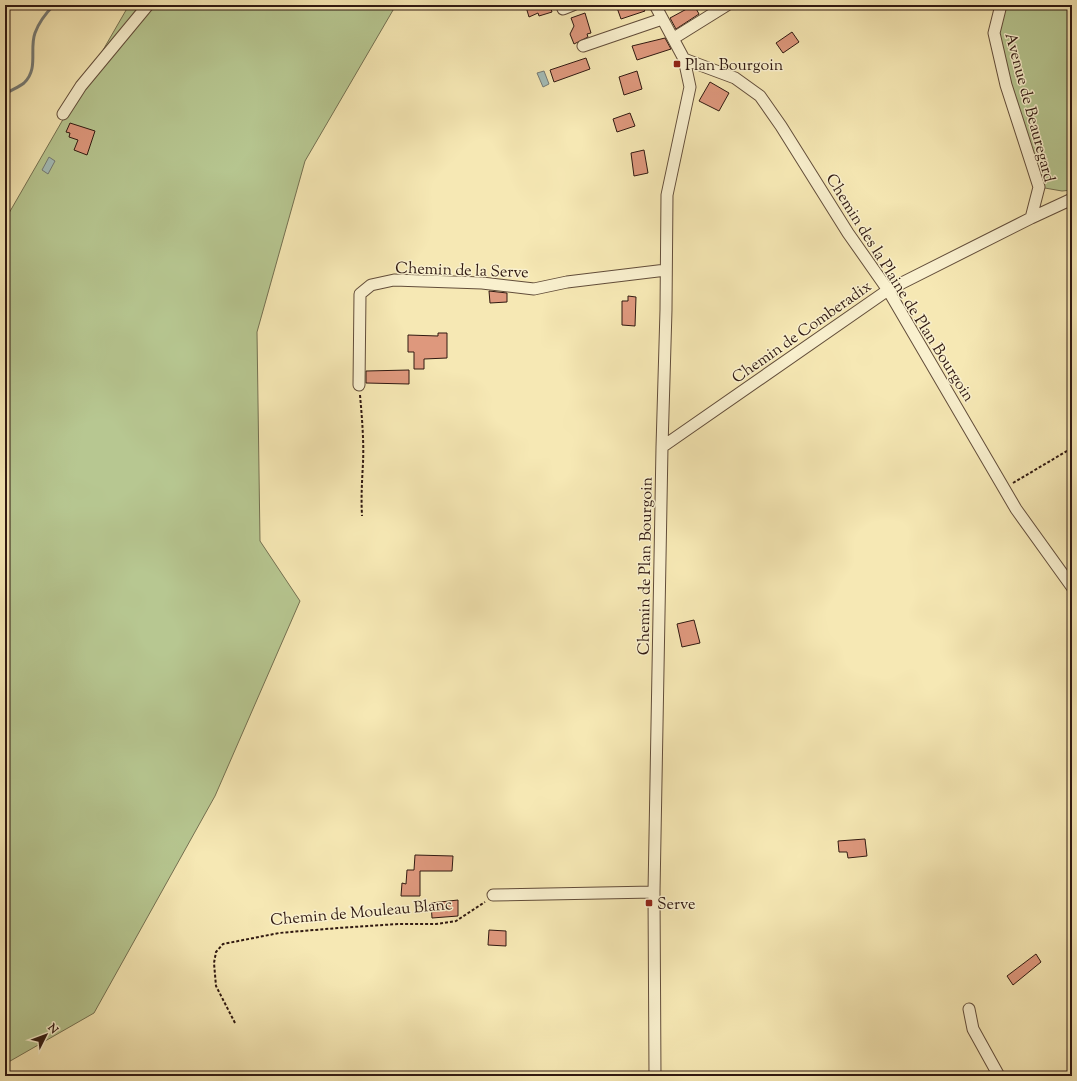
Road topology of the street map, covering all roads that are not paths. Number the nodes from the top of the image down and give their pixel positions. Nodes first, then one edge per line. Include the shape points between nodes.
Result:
1 (148, 5) edge
2 (655, 5) edge
3 (727, 5) edge
4 (1001, 5) edge
5 (662, 19) junction
6 (674, 38) junction
7 (583, 46) dead end
8 (684, 59) junction
9 (63, 114) dead end
10 (1072, 199) edge
11 (1031, 218) junction
12 (666, 270) junction
13 (888, 290) junction
14 (359, 385) road end
15 (662, 447) junction
16 (1072, 587) edge
17 (654, 892) junction
18 (493, 895) road end
19 (969, 1009) dead end
20 (655, 1076) edge
21 (998, 1076) edge

1 - 9 street via 81,86
2 - 5 street, Chemin de Plan Bourgoin
3 - 6 street
4 - 11 street, Avenue de Beauregard via 994,33 1006,85 1039,187
5 - 6 street, Chemin de Plan Bourgoin
5 - 7 street
6 - 8 street, Chemin de Plan Bourgoin
8 - 12 street, Chemin de Plan Bourgoin via 690,87 667,195
8 - 13 street, Chemin des la Plaine de Plan Bourgoin via 735,78 760,96
10 - 11 street, Chemin de Comberadix
11 - 13 street, Chemin de Comberadix
12 - 14 street, Chemin de la Serve via 567,282 534,289 482,283 394,280 371,285 360,294
12 - 15 street, Chemin de Plan Bourgoin
13 - 15 street, Chemin de Comberadix
13 - 16 street, Chemin des la Plaine de Plan Bourgoin via 1016,509
15 - 17 street, Chemin de Plan Bourgoin
17 - 18 street
17 - 20 street, Chemin de Plan Bourgoin
19 - 21 street via 973,1029

